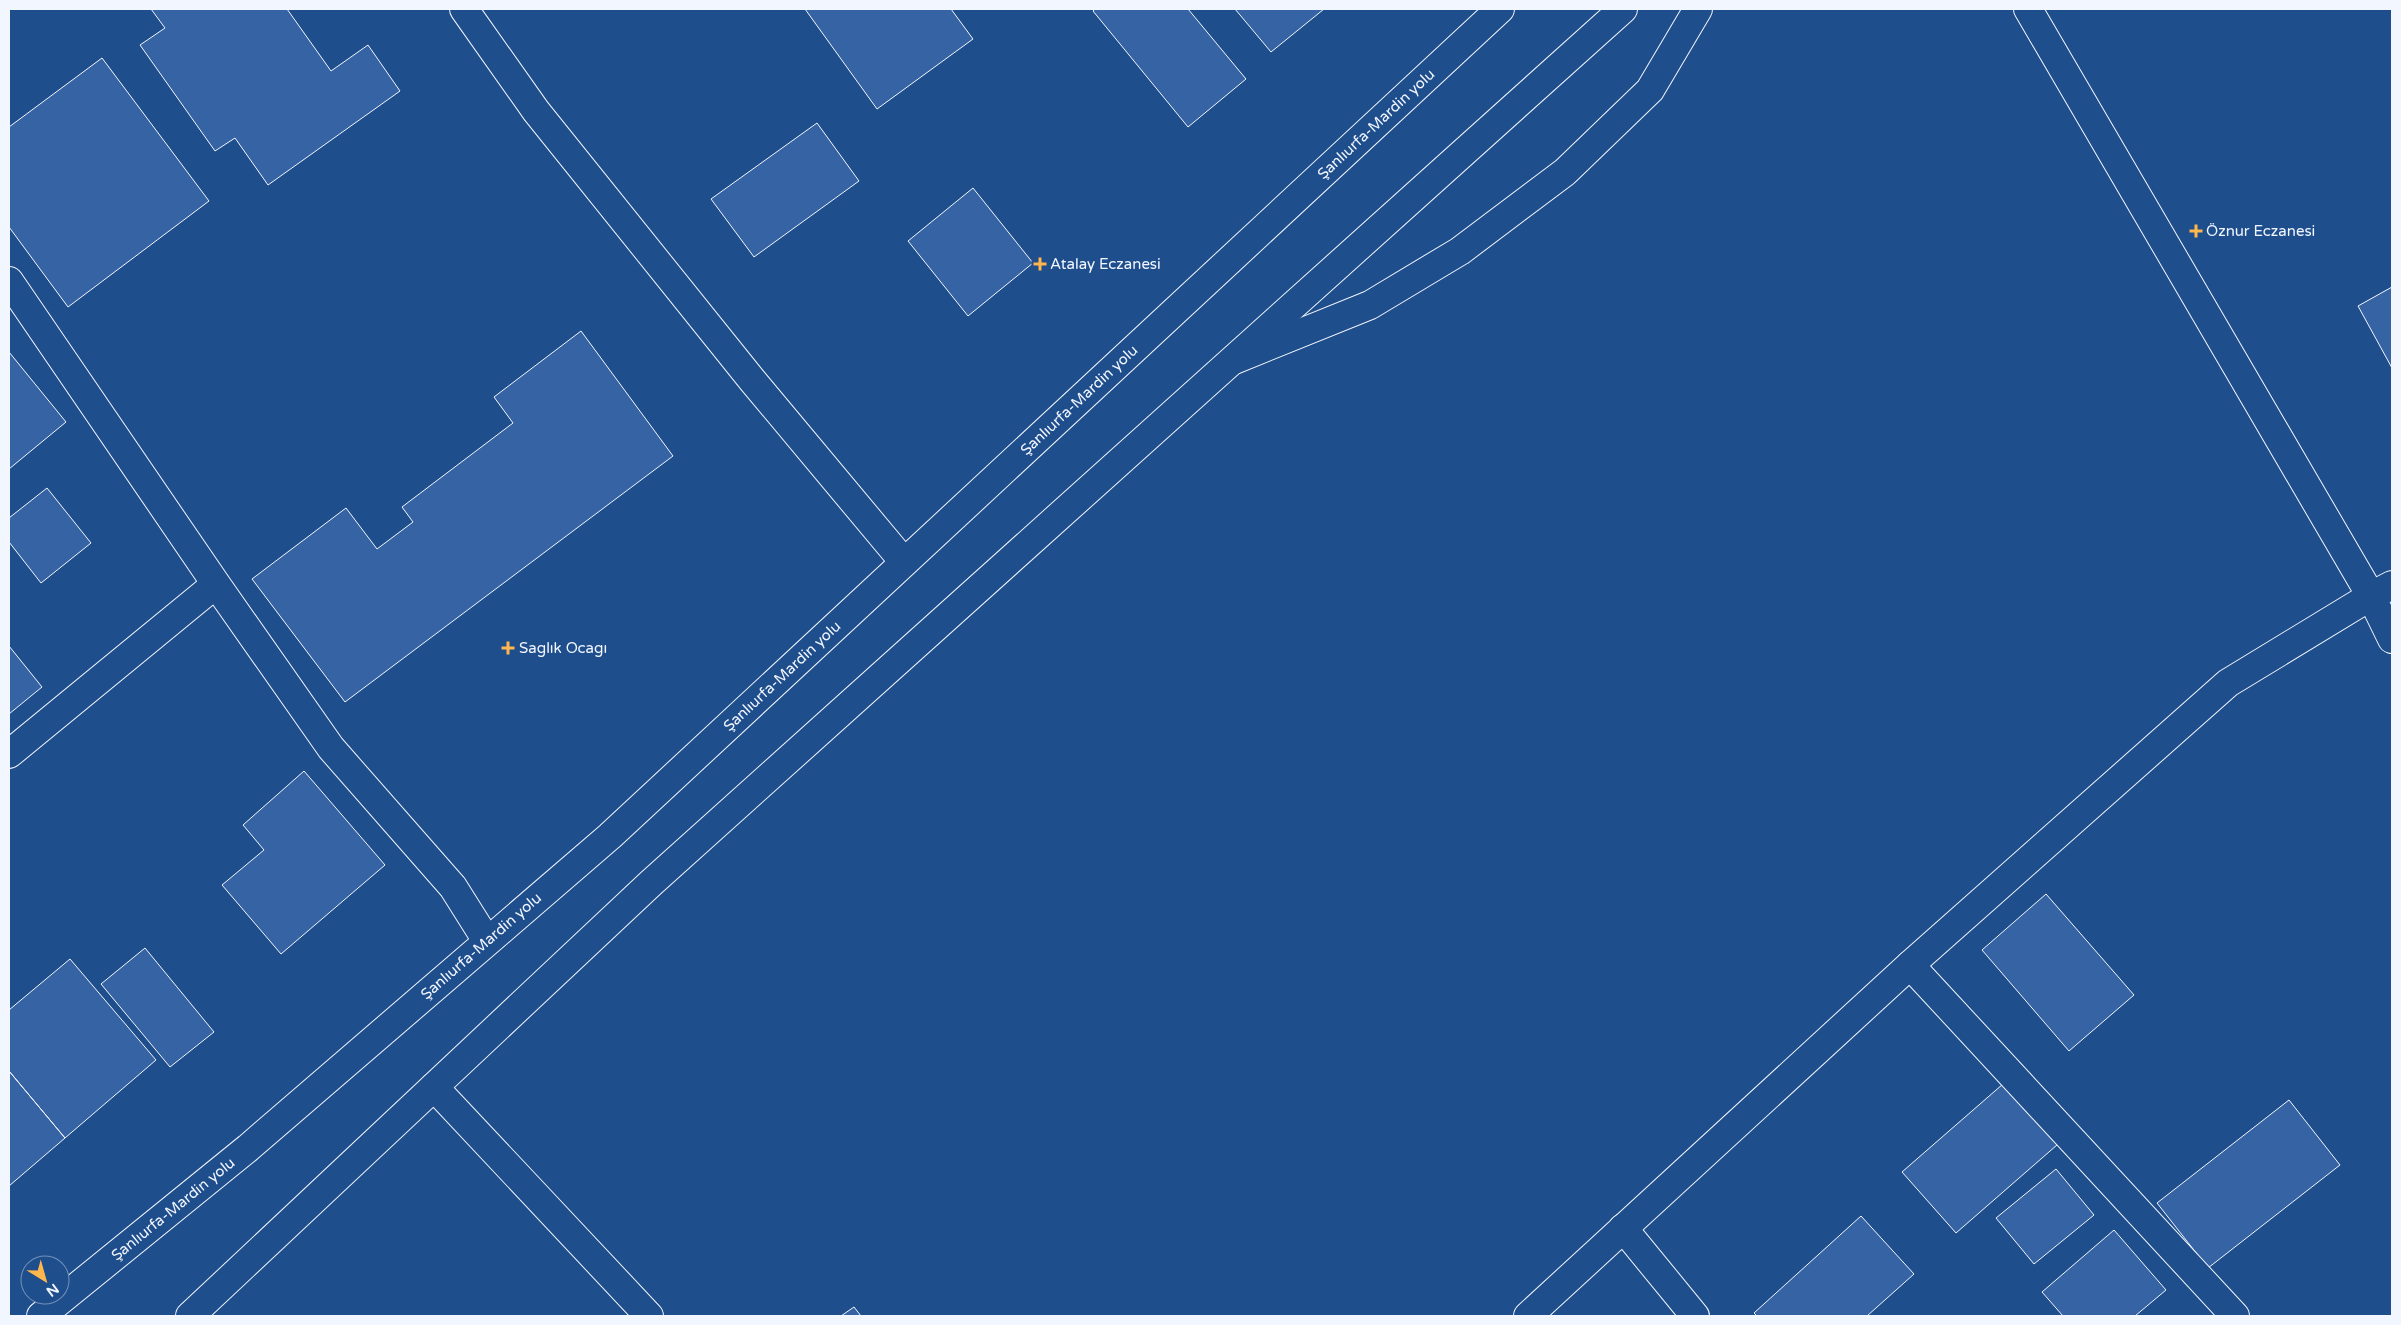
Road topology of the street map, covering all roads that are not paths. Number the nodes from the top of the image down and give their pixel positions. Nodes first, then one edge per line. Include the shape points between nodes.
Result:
1 (464, 9) edge
2 (1500, 9) edge
3 (1623, 9) edge
4 (1698, 9) edge
5 (2028, 9) edge
6 (9, 281) edge
7 (1230, 362) junction
8 (904, 562) junction
9 (216, 584) junction
10 (2381, 591) edge
11 (2392, 638) edge
12 (9, 754) edge
13 (487, 941) junction
14 (1910, 964) junction
15 (434, 1087) junction
16 (1623, 1228) junction
17 (41, 1316) edge
18 (190, 1316) edge
19 (649, 1316) edge
20 (1528, 1316) edge
21 (1695, 1316) edge
22 (2235, 1316) edge

1 - 8 main road via 536,111
2 - 8 main road, Şanlıurfa-Mardin yolu
3 - 7 main road
4 - 7 main road via 1650,90 1565,172 1460,251 1370,305
5 - 10 main road
6 - 9 main road
7 - 15 main road via 658,877
8 - 13 main road, Şanlıurfa-Mardin yolu via 610,836
9 - 12 main road
9 - 13 main road via 331,748 454,887
10 - 11 main road
10 - 14 main road via 2228,683
13 - 17 main road, Şanlıurfa-Mardin yolu via 248,1148
14 - 16 main road
14 - 22 main road
15 - 18 main road
15 - 19 main road
16 - 20 main road
16 - 21 main road

